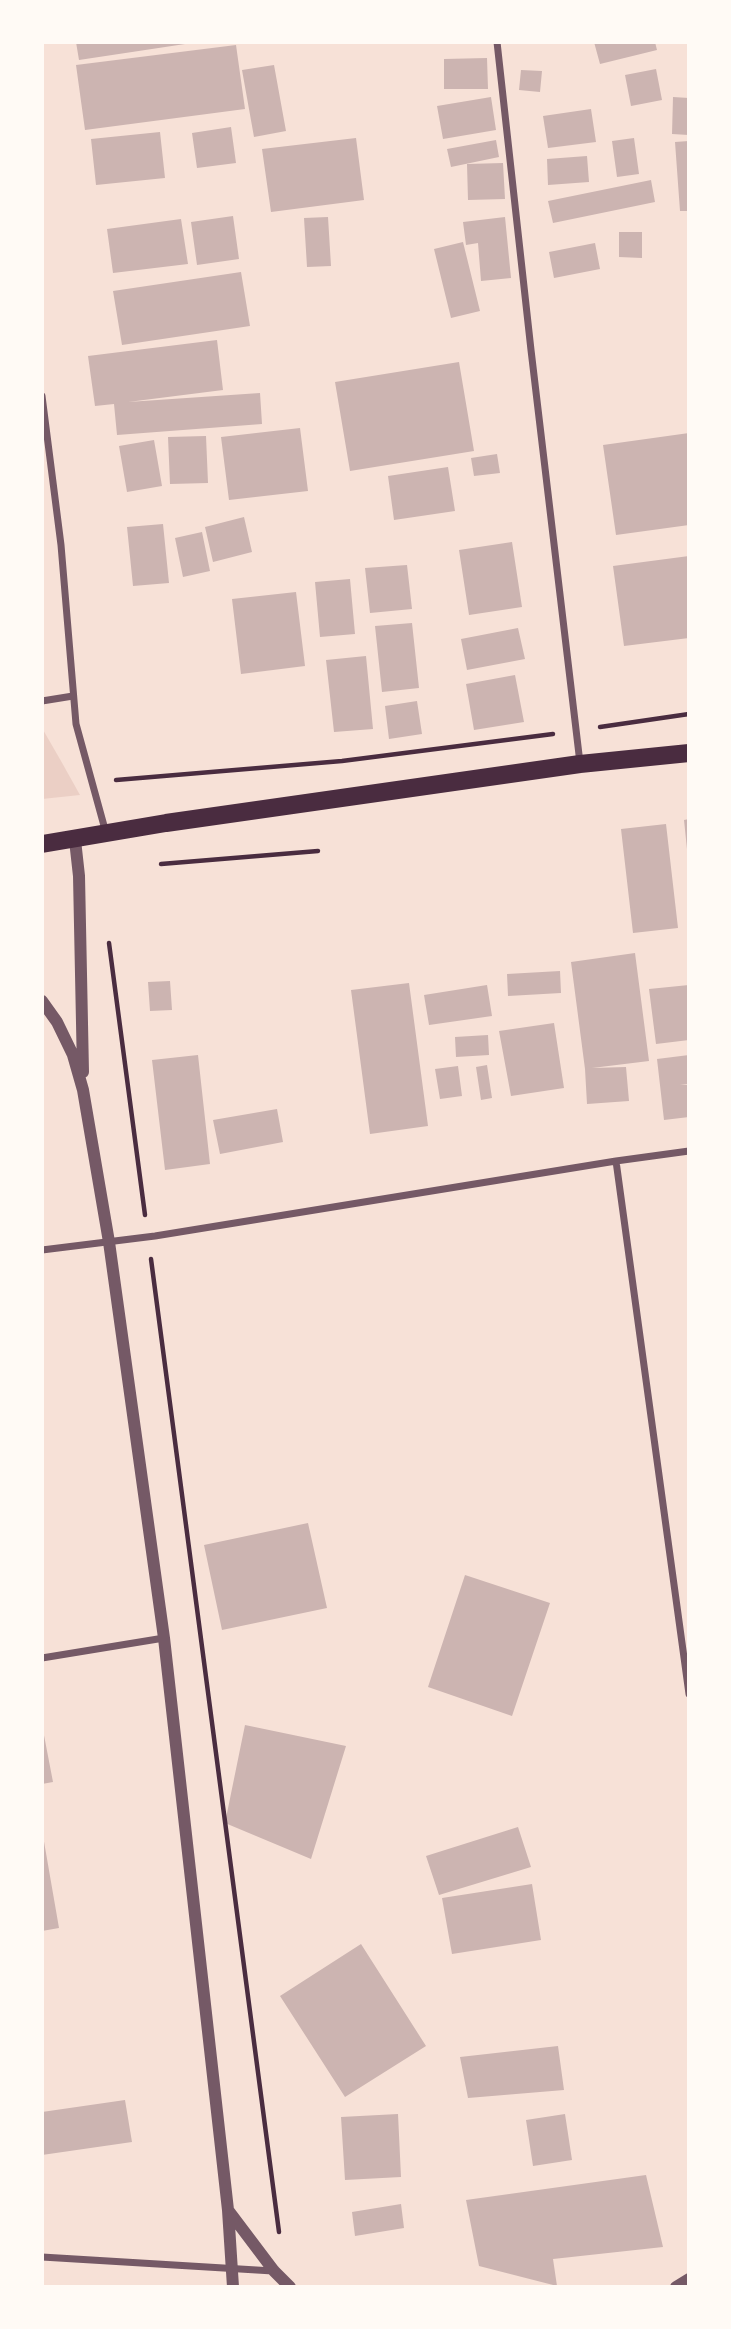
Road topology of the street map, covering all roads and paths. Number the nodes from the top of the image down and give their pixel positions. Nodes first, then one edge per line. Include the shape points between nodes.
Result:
1 (497, 42) edge
2 (42, 396) edge
3 (73, 696) junction
4 (42, 701) edge
5 (689, 714) edge
6 (591, 728) dead end
7 (563, 732) dead end
8 (688, 753) edge
9 (580, 764) junction
10 (112, 780) dead end
11 (107, 834) junction
12 (75, 840) junction
13 (42, 844) edge
14 (318, 851) dead end
15 (161, 863) dead end
16 (109, 938) dead end
17 (42, 1001) edge
18 (83, 1090) junction
19 (689, 1151) edge
20 (616, 1161) junction
21 (147, 1229) dead end
22 (109, 1242) junction
23 (42, 1251) edge
24 (150, 1256) dead end
25 (164, 1638) junction
26 (42, 1658) edge
27 (689, 1694) edge
28 (228, 2210) junction
29 (281, 2238) dead end
30 (42, 2257) edge
31 (233, 2268) junction
32 (274, 2271) junction
33 (689, 2279) edge
34 (233, 2287) edge
35 (290, 2287) edge
36 (676, 2287) edge

1 - 9 street
2 - 3 street via 61,545
3 - 4 street
3 - 11 street via 76,724
5 - 6 path
7 - 10 path via 342,761
8 - 9 main road
9 - 11 main road
11 - 12 main road
12 - 13 main road
12 - 18 street
14 - 15 path
16 - 21 path
17 - 18 street via 73,1055
18 - 22 street
19 - 20 street
20 - 22 street
20 - 27 street
22 - 23 street
22 - 25 street
24 - 29 path
25 - 26 street
25 - 28 street
28 - 31 street
28 - 32 street
30 - 31 street
31 - 32 street
31 - 34 street
32 - 35 street
33 - 36 street

